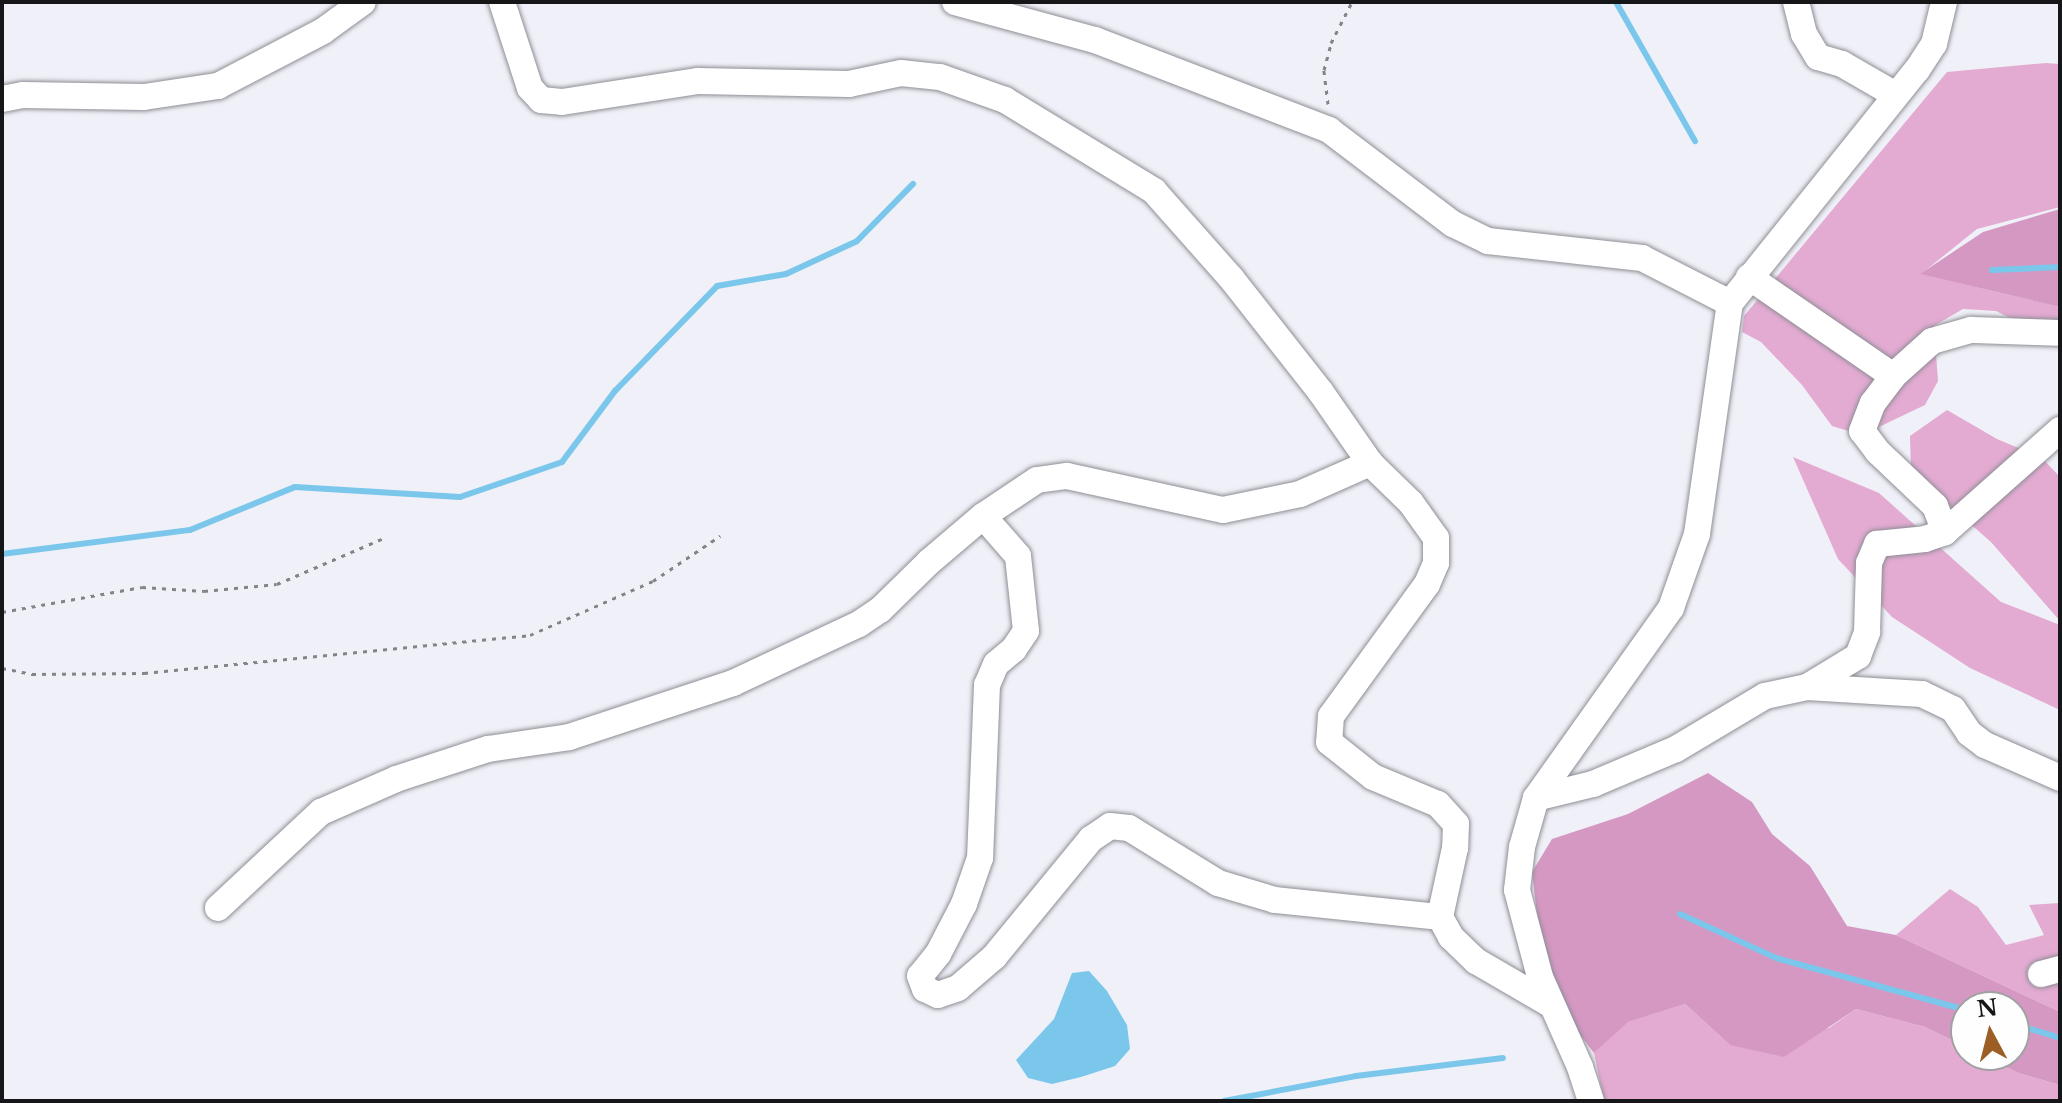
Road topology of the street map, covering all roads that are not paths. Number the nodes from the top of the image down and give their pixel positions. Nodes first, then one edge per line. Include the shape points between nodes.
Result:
1 (363, 2) edge
2 (502, 2) edge
3 (955, 2) edge
4 (1796, 2) edge
5 (1944, 2) edge
6 (1896, 95) junction
7 (2, 99) edge
8 (1749, 277) junction
9 (1730, 303) junction
10 (2060, 333) edge
11 (1893, 376) junction
12 (2060, 430) edge
13 (1370, 463) junction
14 (983, 516) junction
15 (1945, 532) junction
16 (1807, 687) junction
17 (2060, 778) edge
18 (1536, 798) junction
19 (218, 908) dead end
20 (1440, 917) junction
21 (1550, 1004) junction
22 (1591, 1101) edge

1 - 7 street via 323,31 218,86 144,97
2 - 13 street via 530,88 541,100 562,102 698,81 849,84 901,73 940,77 1005,100 1154,191 1231,278
3 - 9 street via 1095,40 1329,130 1453,224 1488,241 1642,258
4 - 6 street via 1804,34 1818,57 1842,64
5 - 6 street via 1934,44
6 - 8 street
8 - 9 street
8 - 11 street
9 - 18 street via 1697,534 1671,608
10 - 11 street via 1971,330 1932,341
11 - 15 street via 1873,403 1862,431 1935,506
12 - 15 street
13 - 14 street via 1300,494 1223,510 1067,476 1037,480
13 - 20 street via 1428,524 1436,538 1436,563 1368,670 1331,716 1329,742 1373,777 1438,804 1456,824
14 - 19 street via 859,624 733,683 569,737 488,749 396,779 321,812
14 - 20 street via 1018,556 1026,631 996,664 987,685 980,858 964,904 920,976 925,989 938,995 958,988 994,957 1091,839 1110,826 1129,828 1218,883 1275,900
15 - 16 street via 1877,544 1869,563 1867,632 1858,656
16 - 17 street via 1922,694 1953,709 1985,745
16 - 18 street via 1765,696 1676,749 1593,784
18 - 21 street via 1517,890
20 - 21 street via 1451,937 1476,961
21 - 22 street

